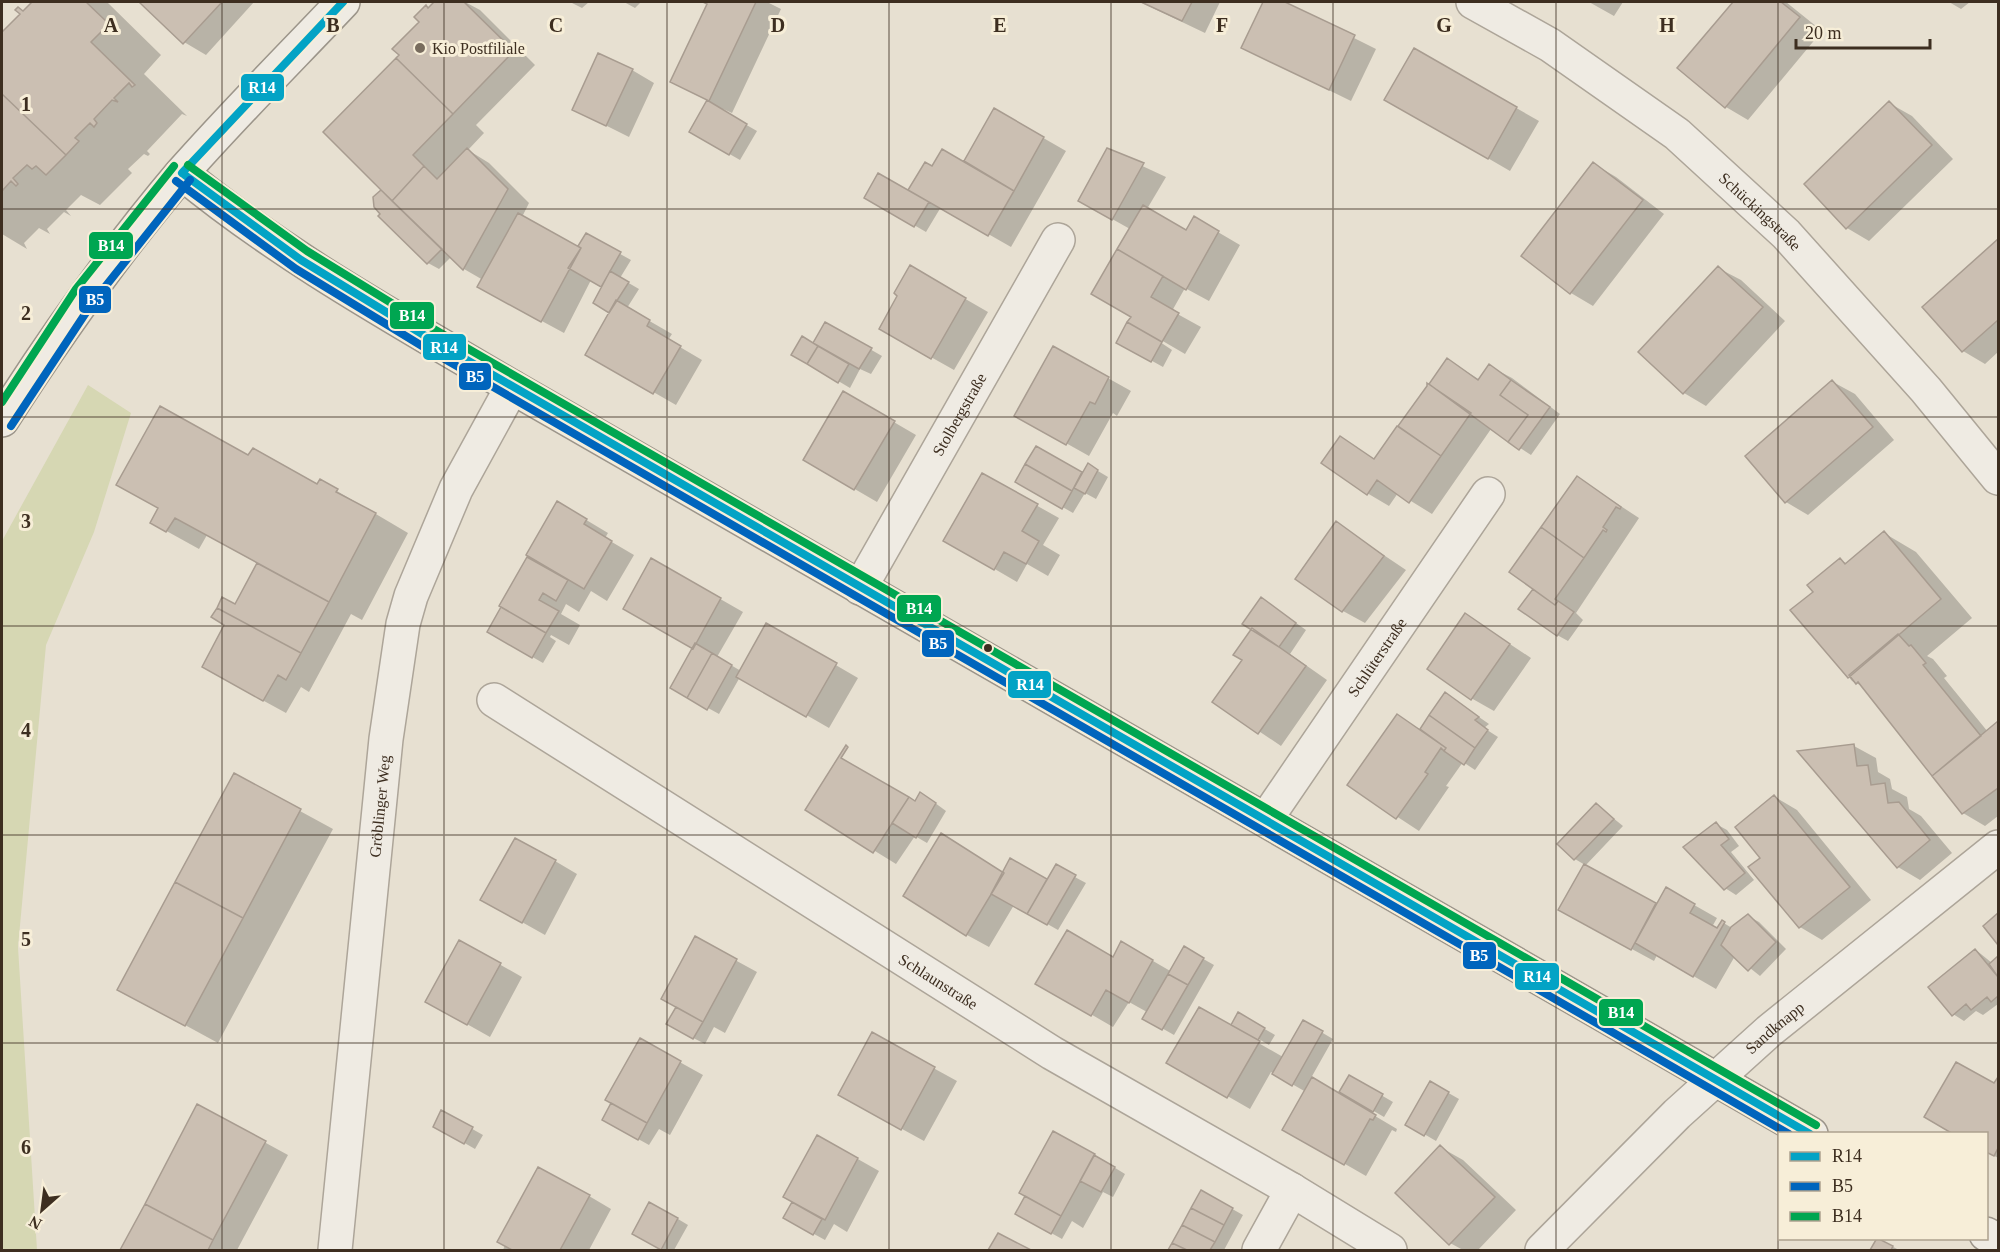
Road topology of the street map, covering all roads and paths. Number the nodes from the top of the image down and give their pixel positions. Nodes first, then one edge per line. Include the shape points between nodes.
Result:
1 (343, 2) edge
2 (1473, 2) edge
3 (182, 174) junction
4 (1058, 240) dead end
5 (512, 387) junction
6 (2, 420) edge
7 (1998, 478) edge
8 (1488, 494) dead end
9 (860, 588) junction
10 (494, 700) dead end
11 (1266, 819) junction
12 (1998, 847) edge
13 (1716, 1078) junction
14 (1807, 1132) edge
15 (1292, 1190) junction
16 (335, 1251) edge
17 (1259, 1251) edge
18 (1390, 1251) edge
19 (1542, 1251) edge

1 - 3 street
2 - 7 street, Schückingstraße via 1551,45 1677,134 1786,234 1926,390
3 - 5 street via 306,264
3 - 6 street via 84,296
4 - 9 street, Stolbergstraße
5 - 9 street
5 - 16 street, Gröblinger Weg via 456,489 403,624 386,739
8 - 11 street, Schlüterstraße
9 - 11 street
10 - 15 street, Schlaunstraße via 1052,1053
11 - 13 street
12 - 13 street, Sandknapp via 1768,1031
13 - 14 street
13 - 19 street, Sandknapp
15 - 17 street
15 - 18 street, Schlaunstraße

